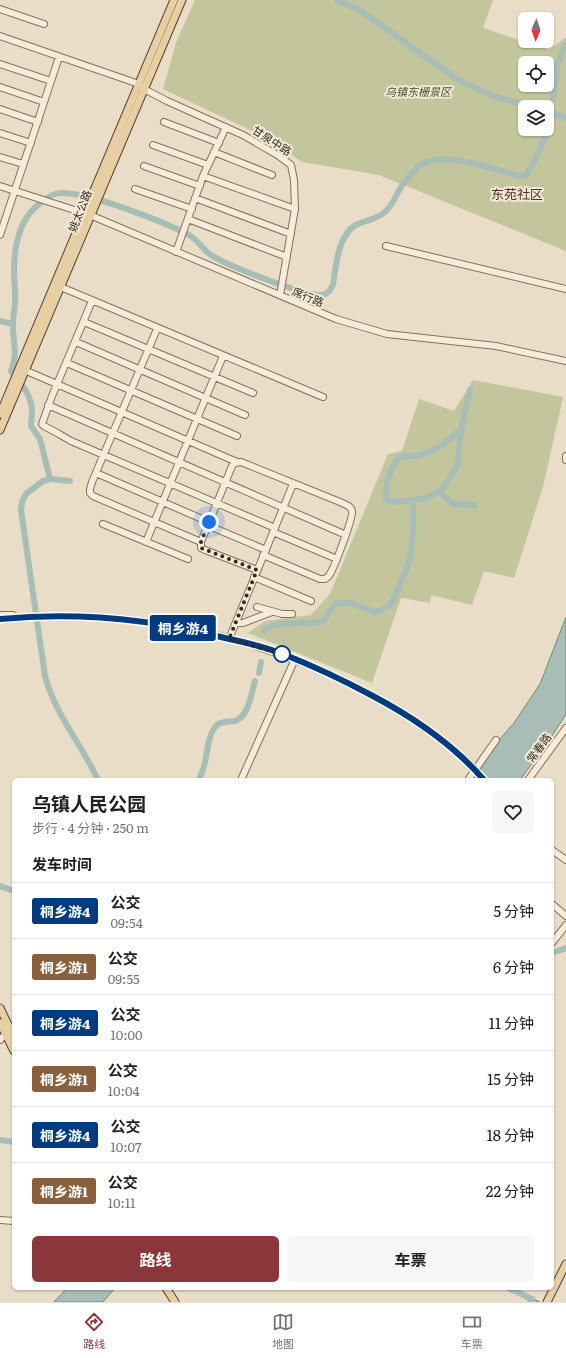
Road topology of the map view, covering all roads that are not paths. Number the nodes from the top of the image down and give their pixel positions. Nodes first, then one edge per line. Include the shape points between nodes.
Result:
1 (174, 0) edge
2 (182, 0) edge
3 (0, 9) edge
4 (44, 24) dead end
5 (0, 36) edge
6 (59, 57) junction
7 (0, 64) edge
8 (51, 81) junction
9 (141, 86) junction
10 (0, 87) edge
11 (44, 102) junction
12 (0, 109) edge
13 (38, 122) junction
14 (164, 122) dead end
15 (226, 127) junction
16 (0, 133) edge
17 (30, 143) junction
18 (219, 143) junction
19 (153, 145) dead end
20 (214, 152) junction
21 (0, 157) edge
22 (23, 164) junction
23 (208, 165) junction
24 (144, 166) dead end
25 (272, 175) dead end
26 (203, 176) junction
27 (0, 186) edge
28 (200, 186) junction
29 (135, 189) dead end
30 (14, 190) junction
31 (195, 198) junction
32 (192, 209) junction
33 (295, 210) junction
34 (87, 214) junction
35 (188, 219) junction
36 (0, 234) edge
37 (291, 234) junction
38 (386, 246) dead end
39 (176, 252) junction
40 (287, 256) junction
41 (58, 286) junction
42 (566, 288) edge
43 (280, 293) junction
44 (92, 301) junction
45 (84, 322) junction
46 (157, 329) junction
47 (76, 342) junction
48 (148, 349) junction
49 (223, 356) junction
50 (566, 361) edge
51 (67, 363) junction
52 (23, 369) junction
53 (140, 369) junction
54 (214, 377) junction
55 (58, 384) junction
56 (131, 390) junction
57 (253, 393) dead end
58 (323, 397) dead end
59 (206, 398) junction
60 (48, 405) junction
61 (122, 412) junction
62 (0, 414) edge
63 (245, 415) dead end
64 (197, 419) junction
65 (1, 427) edge
66 (113, 434) junction
67 (237, 436) dead end
68 (188, 440) junction
69 (104, 455) junction
70 (566, 456) edge
71 (566, 460) edge
72 (179, 462) junction
73 (237, 462) junction
74 (96, 473) junction
75 (225, 482) junction
76 (170, 483) junction
77 (293, 484) junction
78 (162, 502) junction
79 (217, 504) junction
80 (284, 507) junction
81 (154, 522) junction
82 (208, 523) junction
83 (103, 524) dead end
84 (274, 530) junction
85 (346, 535) junction
86 (146, 542) junction
87 (201, 542) junction
88 (264, 553) junction
89 (188, 559) dead end
90 (337, 559) junction
91 (257, 570) junction
92 (254, 577) junction
93 (311, 601) dead end
94 (257, 607) dead end
95 (272, 612) junction
96 (292, 614) dead end
97 (0, 615) edge
98 (31, 616) junction
99 (0, 619) edge
100 (236, 623) junction
101 (229, 639) junction
102 (295, 659) junction
103 (566, 728) edge
104 (496, 740) dead end
105 (242, 778) edge
106 (469, 778) edge
107 (482, 778) edge
108 (529, 778) edge
109 (554, 851) edge
110 (566, 860) edge
111 (554, 906) edge
112 (566, 916) edge
113 (566, 925) edge
114 (554, 940) edge
115 (0, 1008) edge
116 (0, 1023) edge
117 (10, 1031) edge
118 (0, 1040) edge
119 (12, 1041) edge
120 (0, 1220) edge
121 (12, 1221) edge
122 (566, 1264) edge
123 (554, 1288) edge
124 (167, 1290) edge
125 (553, 1290) edge
126 (548, 1300) edge
127 (175, 1302) edge

1 - 9 main road, 姚太公路
2 - 9 main road, 姚太公路
3 - 4 street
5 - 6 street, 甘泉中路
6 - 8 street
6 - 9 street, 甘泉中路
7 - 8 street
8 - 11 street
9 - 15 street, 甘泉中路 via 167,101
9 - 34 main road, 姚太公路
10 - 11 street
11 - 13 street
12 - 13 street
13 - 17 street
14 - 18 street
15 - 18 street
15 - 33 street, 甘泉中路 via 280,156 291,165
16 - 17 street
17 - 22 street
18 - 20 street
19 - 23 street
20 - 23 street
20 - 25 street
21 - 22 street
22 - 30 street
23 - 26 street
24 - 28 street
26 - 28 street
26 - 33 street
27 - 30 street, 席行路
28 - 31 street
29 - 32 street
30 - 34 street, 席行路
30 - 36 street
31 - 32 street
31 - 37 street
32 - 35 street
33 - 37 street, 甘泉中路
34 - 39 street, 席行路
34 - 41 main road, 姚太公路
35 - 39 street
35 - 40 street
37 - 40 street, 甘泉中路
38 - 42 street
39 - 43 street, 席行路
40 - 43 street, 甘泉中路
41 - 44 street
41 - 52 main road, 姚太公路
43 - 50 street, 席行路 via 336,320 387,334 496,346
44 - 45 street
44 - 46 street
45 - 47 street
45 - 48 street
46 - 48 street
46 - 49 street
47 - 51 street
47 - 53 street
48 - 53 street
48 - 54 street
49 - 54 street
49 - 58 street
51 - 55 street
51 - 56 street
52 - 55 street
52 - 62 main road, 姚太公路 via 12,386
52 - 65 main road, 姚太公路 via 16,395
53 - 56 street
53 - 59 street
54 - 57 street
54 - 59 street
55 - 60 street
55 - 61 street
56 - 61 street
56 - 64 street
59 - 63 street
59 - 64 street
60 - 66 street
60 - 69 street via 42,424 44,426
61 - 66 street
61 - 68 street
64 - 67 street
64 - 68 street
66 - 69 street
66 - 72 street
68 - 72 street
68 - 73 street
69 - 74 street
69 - 76 street
70 - 71 street
72 - 75 street
72 - 76 street
73 - 75 street via 232,466
73 - 77 street
74 - 78 street
74 - 81 street via 90,489 93,496
75 - 79 street
75 - 80 street
76 - 78 street
76 - 79 street
77 - 80 street
77 - 85 street via 350,507 353,515
78 - 81 street
78 - 82 street
79 - 82 street
79 - 84 street
80 - 84 street
80 - 85 street
81 - 86 street
81 - 87 street
82 - 87 street
82 - 88 street
83 - 86 street
84 - 88 street
84 - 90 street
85 - 90 street
86 - 89 street
87 - 91 street via 201,548
88 - 90 street via 320,579 329,577
88 - 91 street
91 - 92 street
92 - 93 street
92 - 100 street
94 - 95 street
95 - 96 street
95 - 100 street via 243,623
97 - 98 street
98 - 99 street
98 - 101 street via 131,620
100 - 101 street
101 - 102 street
102 - 105 street
102 - 107 street, bridge via 400,711 458,752
103 - 108 street, 常春路
104 - 106 street
109 - 110 street
111 - 112 street
113 - 114 street
115 - 117 main road
116 - 117 main road
117 - 118 street
117 - 119 main road
120 - 121 street
122 - 123 main road
124 - 127 main road
125 - 126 main road

